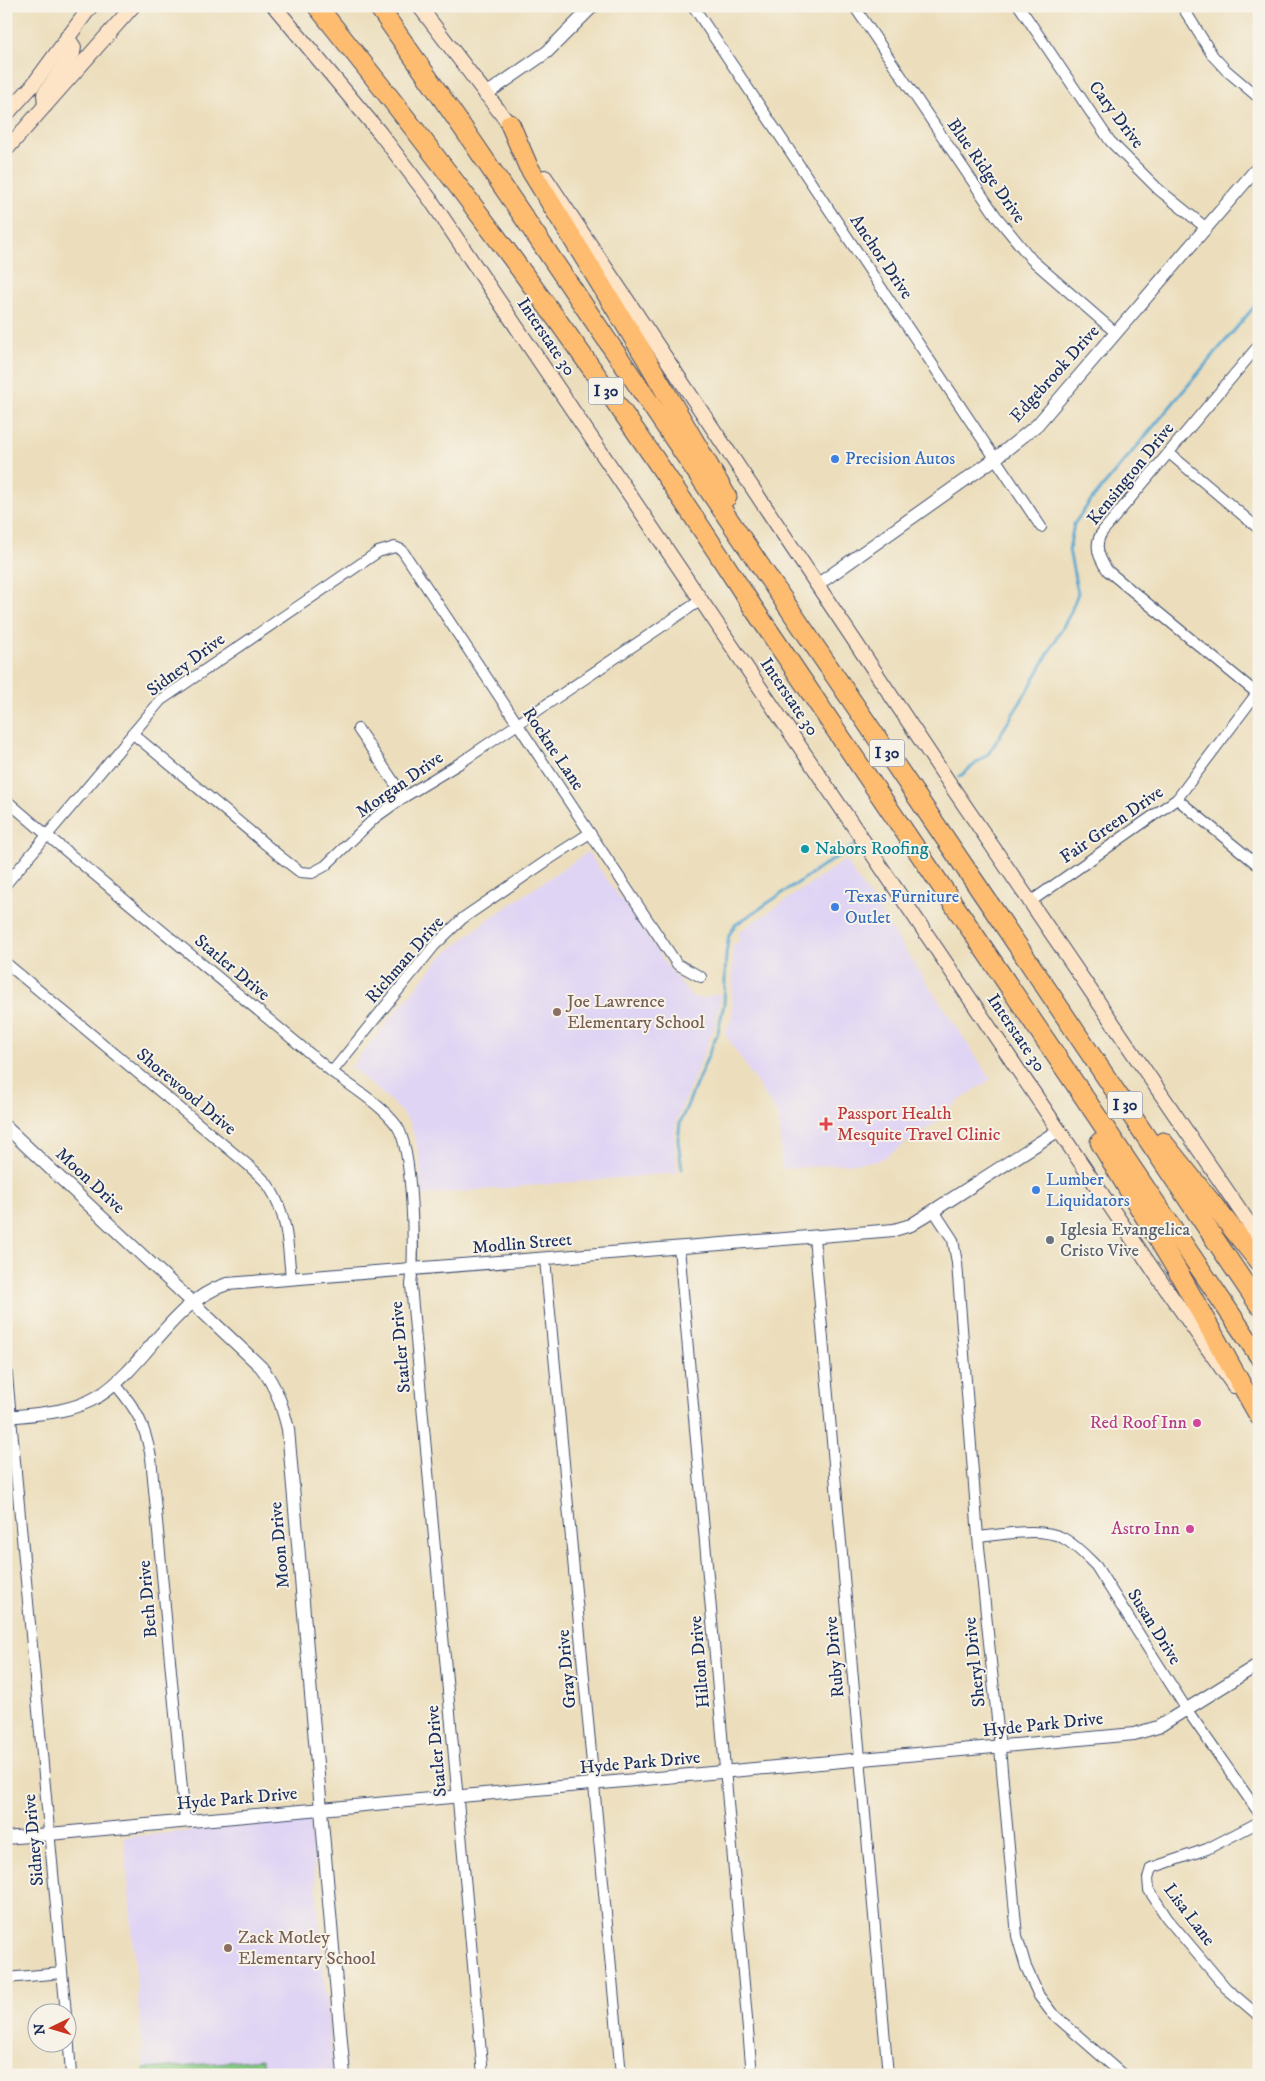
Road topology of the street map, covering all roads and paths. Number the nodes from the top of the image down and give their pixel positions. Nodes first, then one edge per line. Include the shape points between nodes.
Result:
1 (91, 6) edge
2 (133, 6) edge
3 (274, 6) edge
4 (317, 6) edge
5 (378, 6) edge
6 (419, 6) edge
7 (593, 6) edge
8 (693, 6) edge
9 (854, 6) edge
10 (1019, 6) edge
11 (1182, 6) edge
12 (67, 37) junction
13 (486, 95) junction
14 (1259, 98) edge
15 (45, 107) junction
16 (6, 115) edge
17 (510, 124) junction
18 (6, 150) edge
19 (1259, 166) edge
20 (1205, 227) junction
21 (1116, 333) junction
22 (1257, 350) edge
23 (1168, 453) junction
24 (996, 458) junction
25 (1041, 527) dead end
26 (1259, 529) edge
27 (378, 552) joint
28 (818, 586) junction
29 (701, 600) junction
30 (784, 601) junction
31 (1258, 694) edge
32 (516, 724) junction
33 (358, 729) dead end
34 (132, 733) junction
35 (404, 797) junction
36 (1177, 799) junction
37 (6, 800) edge
38 (590, 833) junction
39 (48, 836) junction
40 (1259, 866) edge
41 (6, 884) edge
42 (1030, 902) junction
43 (6, 963) edge
44 (701, 977) dead end
45 (1043, 1038) junction
46 (1087, 1048) junction
47 (332, 1072) junction
48 (6, 1127) edge
49 (1059, 1130) junction
50 (934, 1210) junction
51 (814, 1237) junction
52 (1259, 1238) edge
53 (679, 1247) junction
54 (545, 1259) junction
55 (1259, 1262) edge
56 (413, 1270) junction
57 (291, 1279) junction
58 (193, 1302) junction
59 (1259, 1305) edge
60 (1259, 1356) edge
61 (6, 1364) edge
62 (115, 1384) junction
63 (9, 1416) edge
64 (1259, 1416) edge
65 (1259, 1421) edge
66 (978, 1537) junction
67 (1259, 1664) edge
68 (1187, 1710) junction
69 (1000, 1748) junction
70 (860, 1760) junction
71 (726, 1772) junction
72 (594, 1784) junction
73 (458, 1797) junction
74 (321, 1809) junction
75 (1259, 1813) edge
76 (184, 1821) junction
77 (1259, 1822) edge
78 (49, 1834) junction
79 (6, 1838) edge
80 (62, 1973) junction
81 (6, 1978) edge
82 (65, 2004) edge
83 (1259, 2016) edge
84 (70, 2054) edge
85 (71, 2075) edge
86 (344, 2075) edge
87 (483, 2075) edge
88 (621, 2075) edge
89 (752, 2075) edge
90 (888, 2075) edge
91 (1123, 2075) edge

1 - 12 main road
2 - 15 main road
3 - 29 main road, Interstate 30 via 380,133 430,199
4 - 45 highway, I 30 via 464,194 589,367 709,538
5 - 30 highway, I 30
6 - 13 main road
7 - 13 street via 547,52
8 - 24 street, Anchor Drive
9 - 21 street, Blue Ridge Drive via 996,216 1032,260
10 - 20 street, Cary Drive via 1110,141 1158,189
11 - 14 street via 1213,56
12 - 15 main road via 74,47 73,53 44,94
12 - 16 main road via 33,85
13 - 17 main road
15 - 18 main road
17 - 28 main road
17 - 30 highway via 528,166 644,355
19 - 20 street, Edgebrook Drive
20 - 21 street, Edgebrook Drive
21 - 24 street, Edgebrook Drive via 1037,425
22 - 23 street, Kensington Drive
23 - 26 street
23 - 31 street, Kensington Drive via 1100,535 1100,560 1108,571
24 - 25 street, Anchor Drive
24 - 28 street, Edgebrook Drive
27 - 32 street, Rockne Lane via 395,547 402,550
27 - 34 street, Sidney Drive via 161,700
28 - 42 main road
29 - 32 street, Morgan Drive
29 - 49 main road, Interstate 30
30 - 46 highway, I 30
31 - 36 street, Fair Green Drive
32 - 35 street, Morgan Drive
32 - 38 street, Rockne Lane
33 - 35 street
34 - 35 street, Morgan Drive via 300,872 312,873 325,866 376,817
34 - 39 street, Sidney Drive
36 - 40 street
36 - 42 street, Fair Green Drive
37 - 39 street, Statler Drive
38 - 44 street, Rockne Lane via 677,964
38 - 47 street, Richman Drive via 463,918 434,946
39 - 41 street, Sidney Drive
39 - 47 street, Statler Drive
42 - 52 main road
43 - 57 street, Shorewood Drive via 241,1158 269,1186 286,1228
45 - 60 highway, I 30
45 - 64 highway
46 - 55 highway
46 - 59 highway, I 30
47 - 56 street, Statler Drive via 387,1116 401,1133 407,1158
48 - 58 street, Moon Drive
49 - 50 street, Modlin Street
49 - 65 main road, Interstate 30
50 - 51 street, Modlin Street via 911,1225 894,1230
50 - 66 street, Sheryl Drive via 953,1240 957,1263
51 - 53 street, Modlin Street
51 - 70 street, Ruby Drive
53 - 54 street, Modlin Street
53 - 71 street, Hilton Drive
54 - 56 street, Modlin Street
54 - 72 street, Gray Drive
56 - 57 street, Modlin Street
56 - 73 street, Statler Drive via 411,1285
57 - 58 street, Modlin Street via 227,1284
58 - 62 street, Modlin Street
58 - 74 street, Moon Drive via 261,1367 283,1407 288,1429
61 - 63 street, Sidney Drive
62 - 63 street, Modlin Street via 75,1407
62 - 76 street, Beth Drive via 133,1405 146,1432 151,1457
63 - 78 street, Sidney Drive
66 - 68 street, Susan Drive via 1033,1532 1063,1538 1082,1551 1096,1566
66 - 69 street, Sheryl Drive
67 - 68 street, Hyde Park Drive
68 - 69 street, Hyde Park Drive via 1158,1728 1134,1734
68 - 75 street, Susan Drive
69 - 70 street, Hyde Park Drive
69 - 91 street, Sheryl Drive via 1017,1936 1026,1967 1039,1996 1052,2013
70 - 71 street, Hyde Park Drive
70 - 90 street, Ruby Drive
71 - 72 street, Hyde Park Drive
71 - 89 street, Hilton Drive
72 - 73 street, Hyde Park Drive
72 - 88 street, Gray Drive
73 - 74 street, Hyde Park Drive
73 - 87 street, Statler Drive
74 - 76 street, Hyde Park Drive
74 - 86 street, Moon Drive
76 - 78 street, Hyde Park Drive
77 - 83 street, Lisa Lane via 1208,1850 1151,1868 1148,1878 1149,1890 1167,1918 1226,1988
78 - 79 street, Hyde Park Drive
78 - 80 street, Sidney Drive
80 - 81 street
80 - 82 street, Sidney Drive
84 - 85 street

